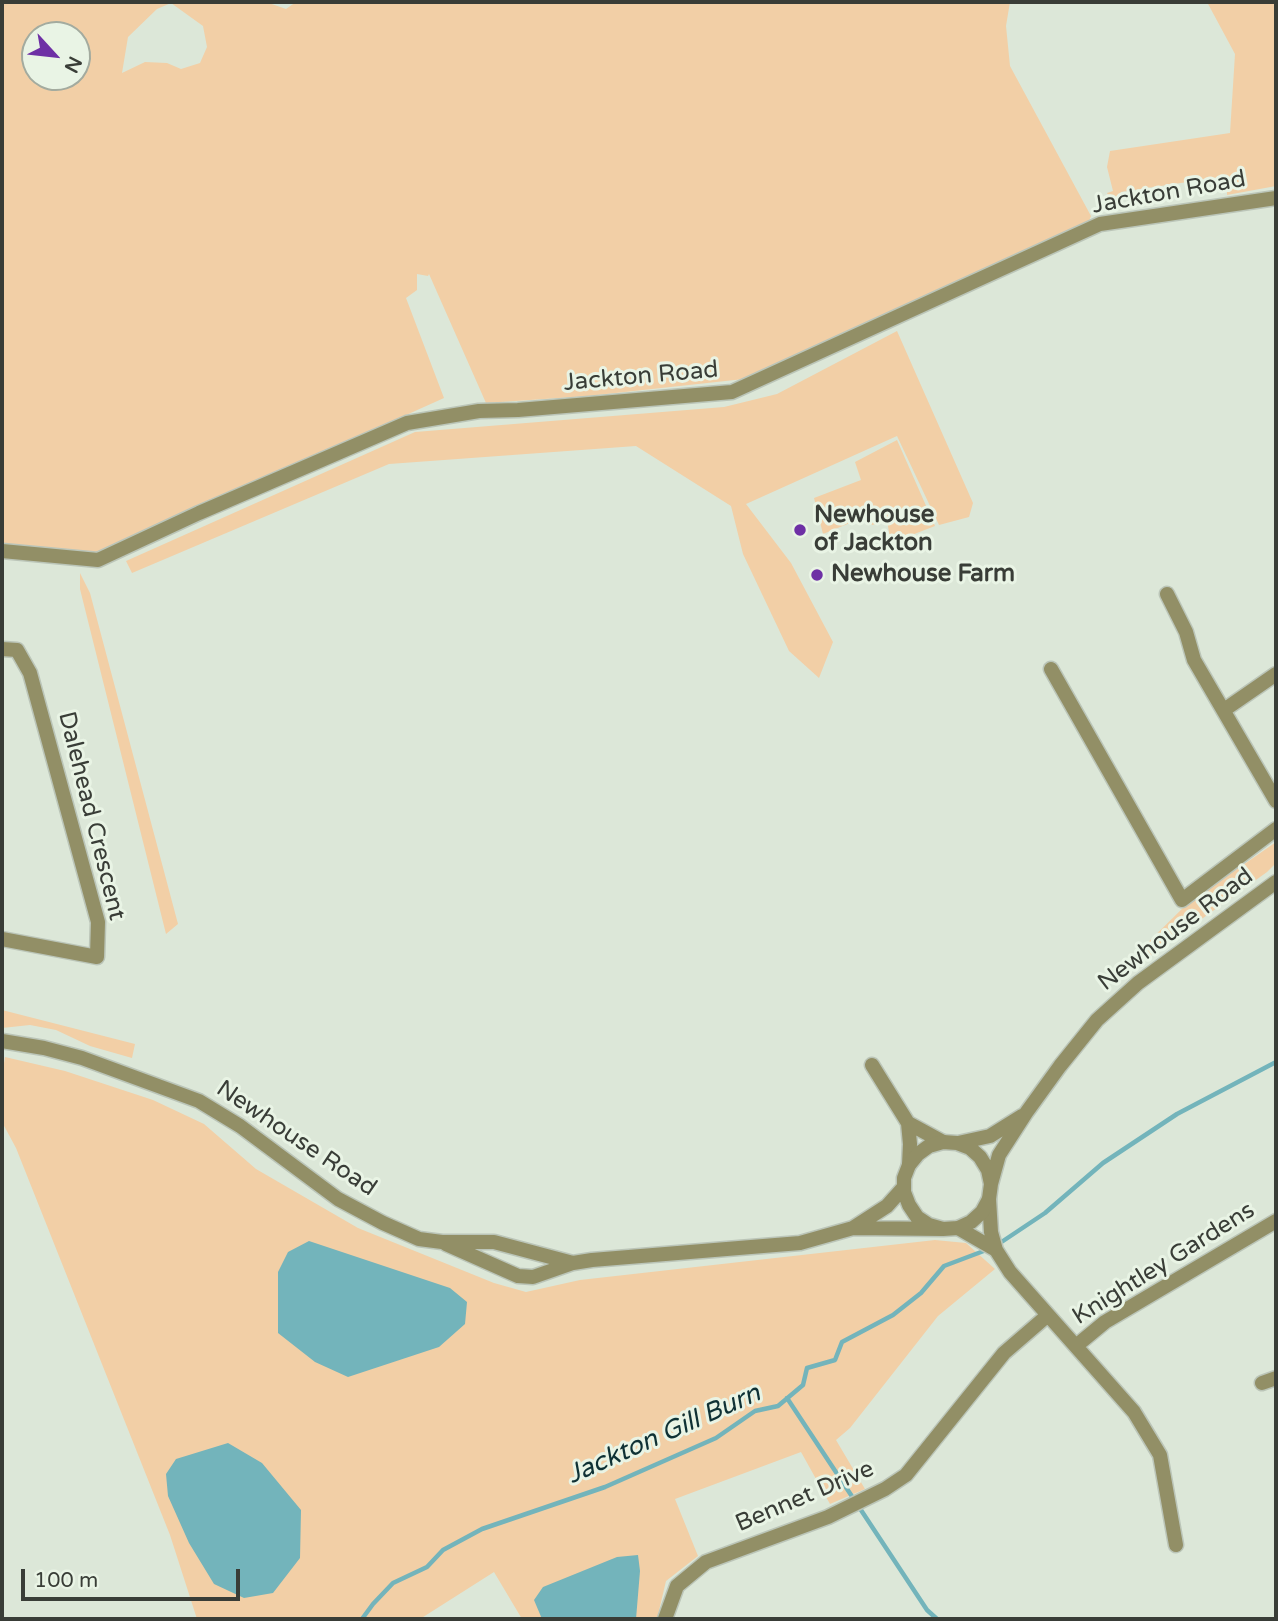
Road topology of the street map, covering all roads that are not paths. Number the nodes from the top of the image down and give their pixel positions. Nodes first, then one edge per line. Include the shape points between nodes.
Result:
1 (1276, 198) edge
2 (2, 551) edge
3 (1167, 594) dead end
4 (2, 649) edge
5 (1051, 669) dead end
6 (1276, 674) edge
7 (1224, 710) junction
8 (1276, 801) edge
9 (1276, 829) edge
10 (1276, 882) edge
11 (2, 939) edge
12 (2, 1041) edge
13 (872, 1065) dead end
14 (1026, 1113) junction
15 (908, 1123) junction
16 (950, 1142) junction
17 (909, 1165) junction
18 (904, 1187) junction
19 (990, 1191) junction
20 (1276, 1221) edge
21 (853, 1228) junction
22 (951, 1228) junction
23 (442, 1242) junction
24 (996, 1250) junction
25 (573, 1263) junction
26 (1048, 1315) junction
27 (1076, 1346) junction
28 (1276, 1378) edge
29 (1262, 1383) dead end
30 (1176, 1545) dead end
31 (665, 1619) edge

1 - 2 street, Jackton Road via 1100,224 732,392 479,411 407,423 98,560
3 - 7 street via 1194,660
4 - 11 street, Dalehead Crescent via 17,650 30,673 98,922 97,957
5 - 9 street via 1181,900
6 - 7 street
7 - 8 street
10 - 14 street, Newhouse Road via 1138,983 1097,1020
12 - 23 street, Newhouse Road via 82,1058 199,1101 338,1199 419,1239
13 - 15 street
14 - 16 street, Newhouse Road via 990,1136
14 - 19 street, Newhouse Road via 999,1156
15 - 16 street
15 - 17 street
16 - 17 street via 923,1150
16 - 19 street via 981,1157
17 - 18 street
18 - 21 street, Newhouse Road via 887,1206
18 - 22 street via 917,1217 929,1225
19 - 22 street via 982,1212 971,1222
19 - 24 street
20 - 27 street, Knightley Gardens via 1105,1322
21 - 22 street, Newhouse Road
21 - 25 street, Newhouse Road via 800,1243
22 - 24 street
23 - 25 street, Newhouse Road via 494,1242
23 - 25 street, Newhouse Road via 518,1276 533,1277
24 - 26 street
26 - 27 street
26 - 31 street, Bennet Drive via 1004,1353 906,1475 828,1517 706,1562 677,1586
27 - 30 street via 1134,1412 1160,1455
28 - 29 street

